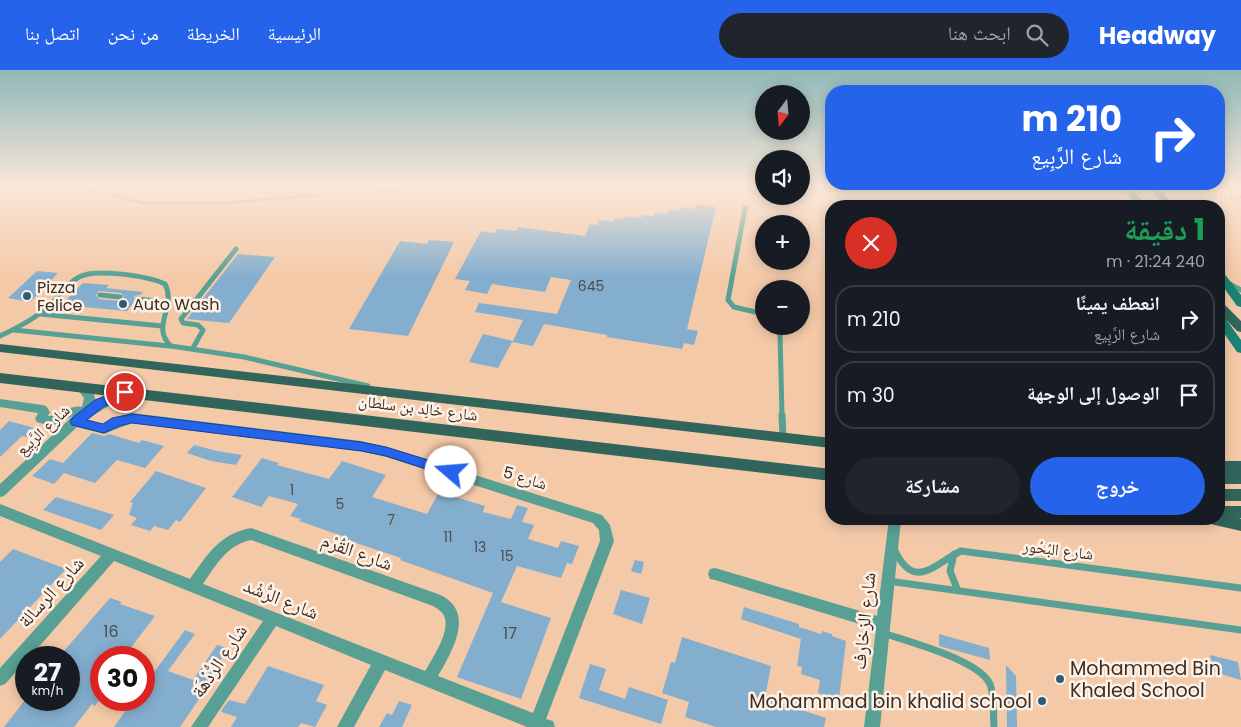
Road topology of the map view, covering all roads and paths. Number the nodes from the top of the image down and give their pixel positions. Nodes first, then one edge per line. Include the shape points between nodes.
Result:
1 (743, 217) edge
2 (236, 249) dead end
3 (1225, 279) edge
4 (1225, 281) edge
5 (1241, 290) edge
6 (100, 295) dead end
7 (120, 297) dead end
8 (137, 299) dead end
9 (168, 302) junction
10 (1241, 303) edge
11 (755, 312) edge
12 (1225, 312) edge
13 (39, 314) junction
14 (162, 326) junction
15 (1225, 327) edge
16 (1241, 328) edge
17 (12, 330) junction
18 (780, 335) edge
19 (0, 336) edge
20 (171, 346) junction
21 (0, 348) edge
22 (192, 348) junction
23 (1241, 350) edge
24 (0, 378) edge
25 (82, 387) junction
26 (125, 392) junction
27 (392, 392) junction
28 (0, 403) edge
29 (81, 417) junction
30 (783, 438) junction
31 (825, 443) edge
32 (1225, 467) edge
33 (1241, 467) edge
34 (825, 474) edge
35 (1225, 478) edge
36 (1241, 478) edge
37 (0, 492) edge
38 (1225, 495) edge
39 (1241, 495) edge
40 (0, 510) edge
41 (1225, 512) edge
42 (1241, 512) edge
43 (1225, 522) edge
44 (894, 525) edge
45 (1241, 525) edge
46 (892, 545) junction
47 (112, 554) junction
48 (954, 554) junction
49 (714, 574) dead end
50 (888, 581) junction
51 (194, 585) junction
52 (1241, 588) edge
53 (958, 590) junction
54 (273, 618) junction
55 (883, 629) junction
56 (1241, 630) edge
57 (381, 662) junction
58 (0, 679) edge
59 (428, 680) junction
60 (539, 726) edge
61 (199, 727) edge
62 (345, 727) edge
63 (872, 727) edge
64 (994, 727) edge

1 - 11 lane via 728,300 734,307
2 - 22 lane via 181,319 183,323 198,325 203,330
3 - 5 lane
4 - 10 main road
6 - 7 lane
8 - 9 lane
9 - 13 lane via 170,290 161,281 86,274 75,280
9 - 14 lane
12 - 16 main road
13 - 14 lane
13 - 17 lane
14 - 20 lane via 162,338
15 - 23 main road
17 - 19 lane
17 - 20 lane
18 - 30 lane
20 - 22 lane
21 - 27 main road, شارع خالِد بن سلطان
22 - 27 lane
24 - 25 main road, شارع خالِد بن سلطان
25 - 26 main road, شارع خالِد بن سلطان
25 - 29 street, شارع الرَّبِيع via 90,397
26 - 29 street, شارع الرَّبِيع via 105,400
26 - 34 main road, شارع خالِد بن سلطان
27 - 30 main road, شارع خالِد بن سلطان
28 - 29 street, شارع 5 via 42,409 41,419 53,422 75,410 80,411
29 - 37 street, شارع الرَّبِيع
29 - 60 street, شارع 5 via 104,429 132,418 361,446 597,519 604,525 607,541
30 - 31 main road, شارع خالِد بن سلطان
32 - 33 main road
35 - 36 main road
38 - 39 main road
40 - 47 street, شارع الرُّشْد
41 - 42 main road
43 - 45 main road
44 - 46 street, شارع الزخارف
46 - 48 lane via 898,561 918,573 928,571
46 - 50 street, شارع الزخارف
47 - 51 street, شارع الرُّشْد
47 - 58 street, شارع الرسالة
48 - 52 lane, شارع البُحُور via 961,551
48 - 53 lane via 950,571
49 - 55 street
50 - 53 lane
50 - 55 street, شارع الزخارف
51 - 54 street, شارع الرُّشْد
51 - 59 street, شارع القُرْم via 228,542 243,534 251,534 438,601 452,612 454,622
53 - 56 lane
54 - 57 street, شارع الرُّشْد
54 - 61 street, شارع الرُّدْهَة
55 - 63 street, شارع الزخارف
55 - 64 lane via 979,670 992,690
57 - 59 street, شارع الرُّشْد
57 - 62 street
59 - 60 street, شارع الرُّشْد

